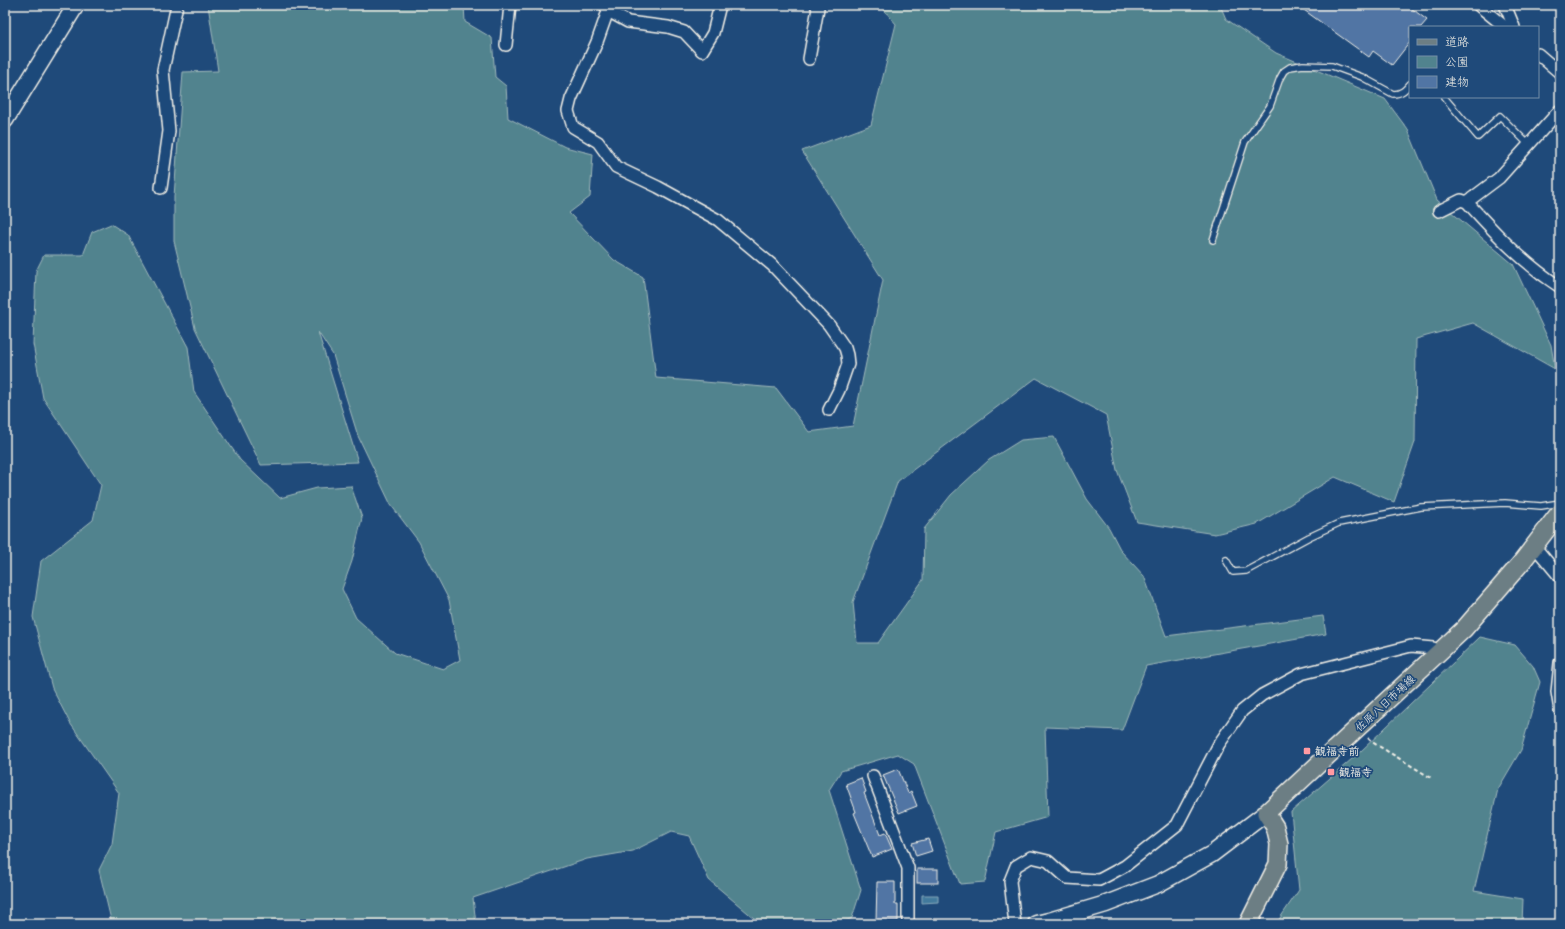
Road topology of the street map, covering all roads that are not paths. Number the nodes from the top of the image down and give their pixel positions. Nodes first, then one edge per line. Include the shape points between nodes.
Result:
1 (76, 5) edge
2 (177, 5) edge
3 (510, 5) edge
4 (720, 5) edge
5 (816, 5) edge
6 (1478, 5) edge
7 (1505, 5) edge
8 (607, 8) edge
9 (1504, 26) edge
10 (1514, 26) edge
11 (506, 45) dead end
12 (1539, 55) edge
13 (809, 59) dead end
14 (1558, 67) edge
15 (1409, 85) edge
16 (1445, 98) edge
17 (1560, 110) edge
18 (5, 120) edge
19 (1529, 144) junction
20 (161, 188) dead end
21 (1467, 202) junction
22 (1440, 211) dead end
23 (1213, 240) dead end
24 (1560, 287) edge
25 (829, 410) dead end
26 (1560, 503) edge
27 (1560, 512) edge
28 (1534, 547) junction
29 (1226, 560) dead end
30 (1560, 577) edge
31 (1438, 654) junction
32 (1560, 663) edge
33 (1560, 711) edge
34 (873, 776) dead end
35 (1266, 812) junction
36 (908, 924) edge
37 (1015, 924) edge
38 (1036, 924) edge
39 (1248, 924) edge

1 - 18 street
2 - 20 street via 163,70 169,131
3 - 11 street
4 - 8 street via 713,33 702,51 684,32 668,27 628,22
5 - 13 street via 818,8
6 - 9 street
7 - 10 street
8 - 25 street via 597,42 571,99 568,111 573,127 598,142 616,167 658,186 718,220 772,265 829,325 845,348 848,364
12 - 14 street
15 - 23 lane via 1404,91 1393,94 1362,77 1332,66 1303,65 1290,67 1284,71 1270,106 1245,142
16 - 19 lane via 1478,137 1500,116
17 - 19 street
19 - 21 street via 1498,178
21 - 22 street via 1461,200
21 - 24 street via 1510,248
26 - 29 lane via 1541,506 1504,503 1420,507 1339,523 1246,571 1233,572
27 - 28 main road, 佐原八日市場線
28 - 30 street
28 - 31 main road, 佐原八日市場線 via 1483,609
31 - 35 main road, 佐原八日市場線
31 - 37 street via 1433,648 1411,646 1376,654 1301,674 1262,695 1242,711 1219,744 1177,825 1125,866 1099,880 1067,878 1048,861 1031,857 1016,866 1010,880
32 - 33 street via 1557,692
34 - 36 street via 908,868
35 - 38 street via 1212,854 1158,884 1106,904
35 - 39 main road via 1275,826 1279,844 1278,864

